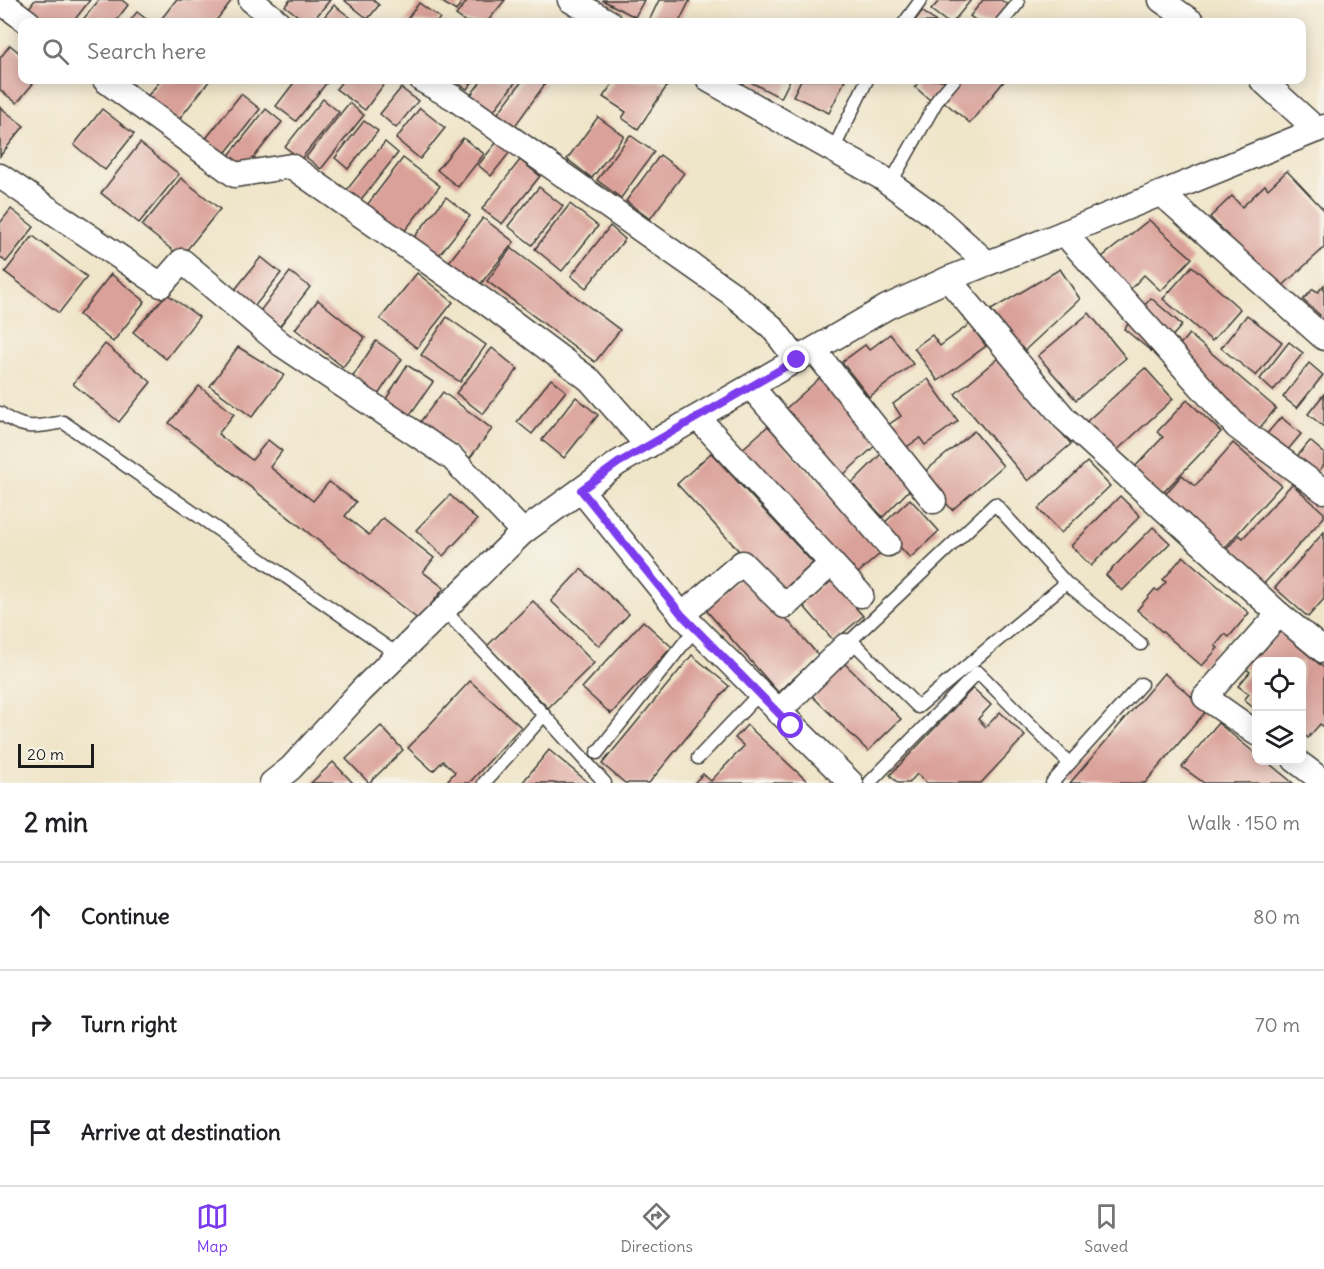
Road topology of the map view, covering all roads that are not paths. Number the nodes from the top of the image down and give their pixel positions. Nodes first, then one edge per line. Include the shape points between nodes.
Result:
1 (250, 0) edge
2 (570, 0) edge
3 (921, 0) edge
4 (1161, 0) edge
5 (0, 1) edge
6 (1018, 3) dead end
7 (23, 18) edge
8 (273, 18) edge
9 (602, 18) edge
10 (908, 18) edge
11 (1005, 18) edge
12 (1186, 18) edge
13 (110, 84) edge
14 (429, 84) edge
15 (716, 84) edge
16 (865, 84) edge
17 (951, 84) edge
18 (1267, 84) edge
19 (1321, 128) edge
20 (833, 150) junction
21 (0, 176) edge
22 (890, 184) junction
23 (1162, 194) junction
24 (1064, 233) junction
25 (987, 263) junction
26 (948, 279) junction
27 (1324, 338) edge
28 (805, 355) junction
29 (751, 387) junction
30 (0, 413) edge
31 (698, 418) junction
32 (648, 446) junction
33 (581, 490) junction
34 (1324, 491) edge
35 (934, 501) dead end
36 (523, 532) junction
37 (888, 544) dead end
38 (832, 563) junction
39 (1066, 583) junction
40 (861, 595) dead end
41 (443, 609) junction
42 (1279, 614) junction
43 (688, 622) junction
44 (848, 643) junction
45 (1141, 644) dead end
46 (1324, 651) edge
47 (397, 654) junction
48 (1141, 684) dead end
49 (759, 694) junction
50 (778, 712) junction
51 (544, 715) junction
52 (1252, 730) edge
53 (597, 753) dead end
54 (698, 758) dead end
55 (1069, 763) junction
56 (1301, 765) edge
57 (870, 782) edge
58 (1324, 782) edge
59 (272, 783) edge
60 (484, 783) edge
61 (605, 783) edge
62 (851, 783) edge
63 (1052, 783) edge

1 - 8 street
2 - 9 street
3 - 10 lane
4 - 12 street
5 - 7 street
6 - 11 lane
13 - 32 street via 235,175 291,166 590,380
14 - 28 street via 731,293
15 - 20 street
16 - 20 lane
17 - 22 lane via 938,99
18 - 19 street
19 - 23 street
20 - 22 street
21 - 36 street via 162,285 182,261 281,344 452,458
22 - 25 street via 935,216
23 - 24 street
23 - 27 street
24 - 25 street
24 - 34 street via 1237,427
25 - 26 street
26 - 28 street via 887,307
26 - 42 street via 1065,419
28 - 29 street
28 - 35 street
29 - 31 street
29 - 37 street
30 - 47 lane via 14,424 32,428 63,422
31 - 32 street
31 - 38 street
32 - 33 street
33 - 36 street
33 - 43 street
36 - 41 street
38 - 40 street
38 - 43 street via 785,606 742,563
39 - 44 lane via 918,707
39 - 44 lane via 995,504
39 - 45 lane
41 - 47 street
41 - 51 lane
42 - 46 street
42 - 52 street via 1205,697
43 - 49 street
43 - 53 lane
44 - 50 street
47 - 59 street via 291,768
48 - 55 lane
49 - 50 street
49 - 54 lane
50 - 62 street
51 - 60 lane
51 - 61 lane
55 - 57 lane via 978,672
55 - 63 lane
56 - 58 street

